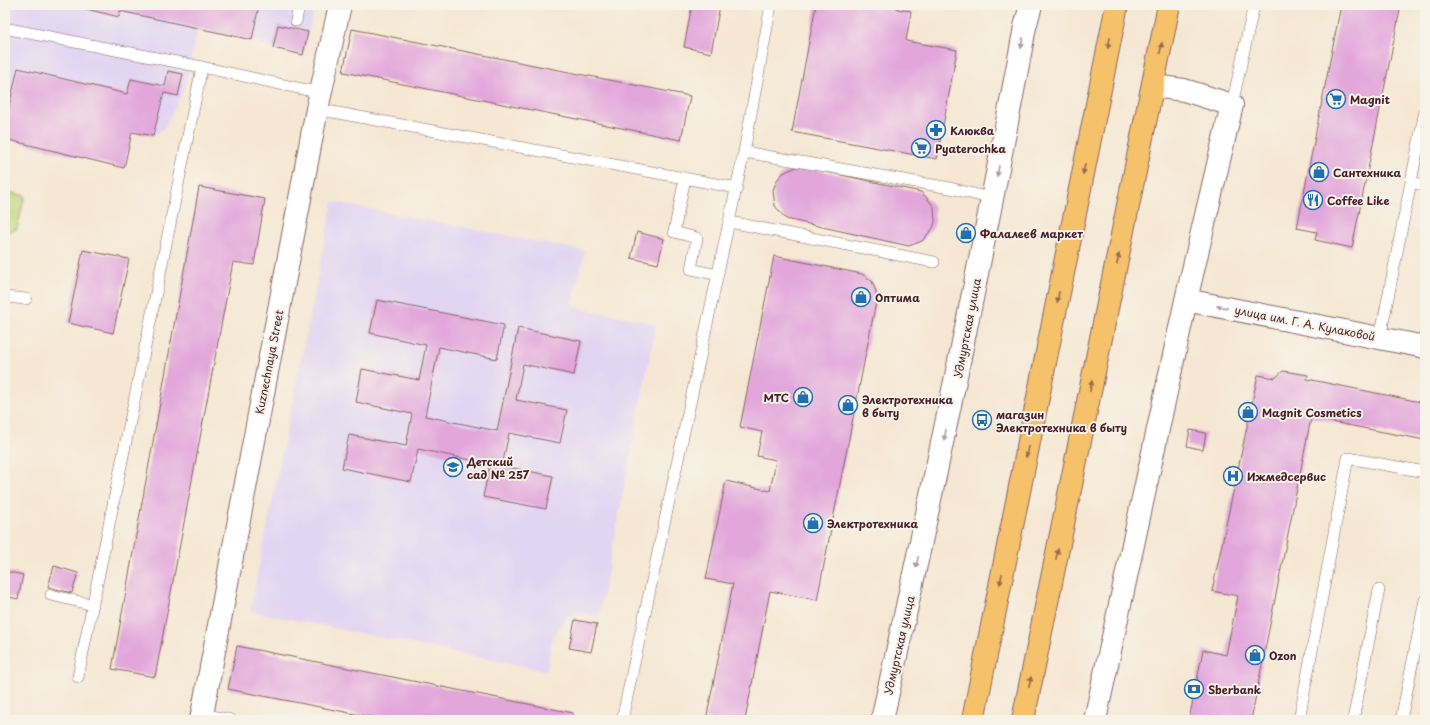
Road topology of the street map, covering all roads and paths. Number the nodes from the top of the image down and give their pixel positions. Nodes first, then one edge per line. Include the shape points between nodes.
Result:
1 (299, 5) edge
2 (340, 5) edge
3 (771, 5) edge
4 (1030, 5) edge
5 (1117, 5) edge
6 (1169, 5) edge
7 (1254, 5) edge
8 (296, 21) dead end
9 (5, 33) edge
10 (202, 67) junction
11 (1153, 86) junction
12 (319, 101) junction
13 (1232, 105) junction
14 (1425, 111) edge
15 (744, 152) junction
16 (684, 178) junction
17 (1411, 182) junction
18 (1425, 186) edge
19 (737, 188) junction
20 (993, 199) junction
21 (730, 222) junction
22 (934, 262) dead end
23 (718, 275) junction
24 (5, 297) edge
25 (26, 299) dead end
26 (1186, 300) junction
27 (1380, 338) junction
28 (1425, 347) edge
29 (1425, 472) edge
30 (1379, 590) dead end
31 (51, 595) dead end
32 (1424, 600) edge
33 (93, 605) junction
34 (78, 677) dead end
35 (202, 717) edge
36 (231, 720) edge
37 (622, 720) edge
38 (882, 720) edge
39 (973, 720) edge
40 (1023, 720) edge
41 (1095, 720) edge
42 (1299, 720) edge
43 (1353, 720) edge
44 (1402, 720) edge

1 - 8 lane
2 - 12 street, Kuznechnaya Street
3 - 15 lane
4 -> 20 street, Удмуртская улица
5 -> 39 main road
11 -> 6 main road
7 - 13 lane
9 - 10 lane via 9,29
10 - 12 lane
10 - 33 lane
11 - 13 street via 1184,90
40 -> 11 main road
12 - 16 lane
12 - 35 street, Kuznechnaya Street
13 - 26 street
14 - 17 lane
15 - 19 lane
15 - 20 lane via 950,188
16 - 19 lane
16 - 23 lane via 674,232 696,238 691,268
17 - 18 lane
17 - 27 lane
19 - 21 lane
20 -> 38 street, Удмуртская улица via 940,458
21 - 22 lane
21 - 23 lane
23 - 37 lane
24 - 25 lane
27 -> 26 street, улица им. Г. А. Кулаковой
26 - 41 street
27 - 28 street, улица им. Г. А. Кулаковой
29 - 42 lane via 1348,458
30 - 43 lane
31 - 33 lane
32 - 44 lane
33 - 34 lane
35 - 36 lane

